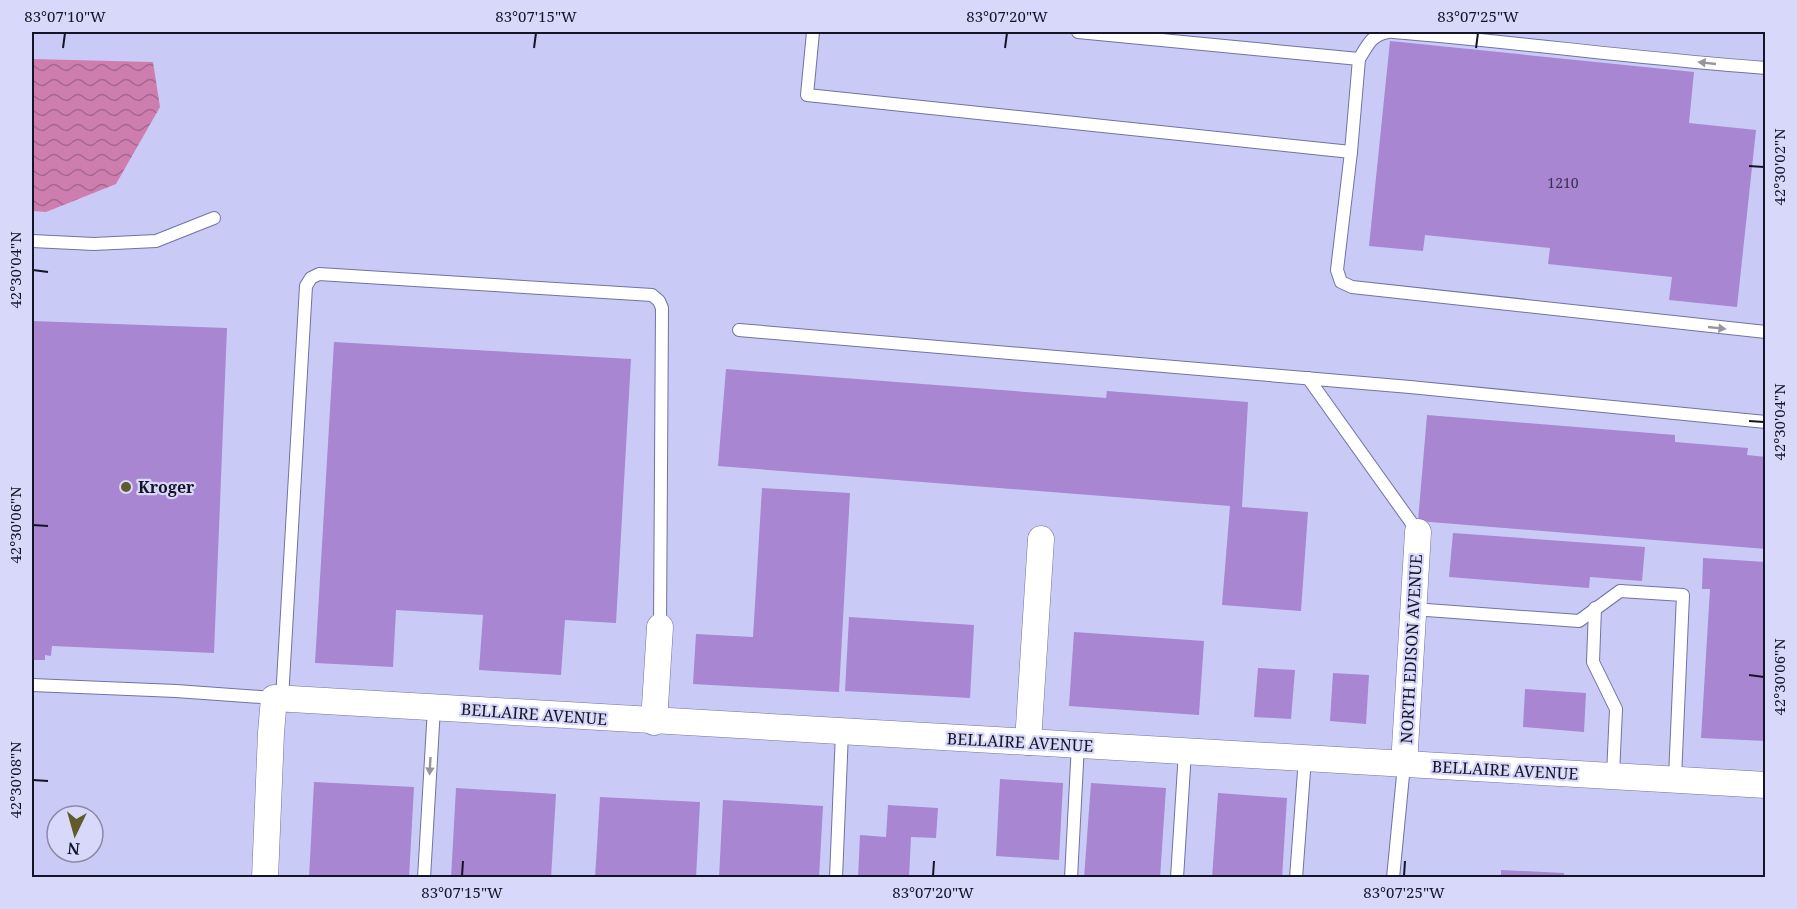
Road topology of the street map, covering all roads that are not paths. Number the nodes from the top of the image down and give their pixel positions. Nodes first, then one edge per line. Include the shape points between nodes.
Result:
1 (813, 32) edge
2 (1078, 32) edge
3 (1388, 32) edge
4 (1394, 32) edge
5 (1359, 59) junction
6 (1766, 68) edge
7 (1351, 152) junction
8 (214, 218) dead end
9 (32, 241) edge
10 (739, 330) dead end
11 (1766, 333) edge
12 (1308, 378) junction
13 (1766, 422) edge
14 (1418, 532) joint
15 (1041, 539) dead end
16 (1595, 608) junction
17 (1413, 609) junction
18 (660, 627) joint
19 (32, 686) edge
20 (278, 699) junction
21 (434, 708) junction
22 (654, 722) junction
23 (842, 732) junction
24 (1028, 742) junction
25 (1078, 744) junction
26 (1185, 751) junction
27 (1305, 758) junction
28 (1404, 765) junction
29 (1613, 775) junction
30 (1675, 778) junction
31 (1766, 785) edge
32 (265, 878) edge
33 (424, 878) edge
34 (836, 878) edge
35 (1071, 878) edge
36 (1178, 878) edge
37 (1296, 878) edge
38 (1393, 878) edge

1 - 7 lane via 807,95
2 - 5 lane
3 - 5 lane via 1378,34
6 -> 4 lane
5 - 7 lane
7 -> 11 lane via 1337,270 1341,282 1352,287
8 - 9 lane via 156,241
10 - 12 lane
12 - 13 lane
12 - 14 lane
14 - 17 street, NORTH EDISON AVENUE
15 - 24 street
16 - 17 lane via 1579,621
16 - 29 lane via 1593,662 1617,709
16 - 30 lane via 1620,591 1683,595
17 - 28 street, NORTH EDISON AVENUE
18 - 20 lane via 659,301 652,295 319,274 306,286
18 - 22 street
19 - 20 lane
20 - 21 street, BELLAIRE AVENUE
20 - 32 street via 270,733
21 - 22 street, BELLAIRE AVENUE
21 -> 33 lane
22 - 23 street, BELLAIRE AVENUE
23 - 24 street, BELLAIRE AVENUE
23 - 34 lane
24 - 25 street, BELLAIRE AVENUE
25 - 26 street, BELLAIRE AVENUE
25 - 35 lane
26 - 27 street, BELLAIRE AVENUE
26 - 36 lane
27 - 28 street, BELLAIRE AVENUE
27 - 37 lane
28 - 29 street, BELLAIRE AVENUE
28 - 38 lane
29 - 30 street, BELLAIRE AVENUE
30 - 31 street, BELLAIRE AVENUE

